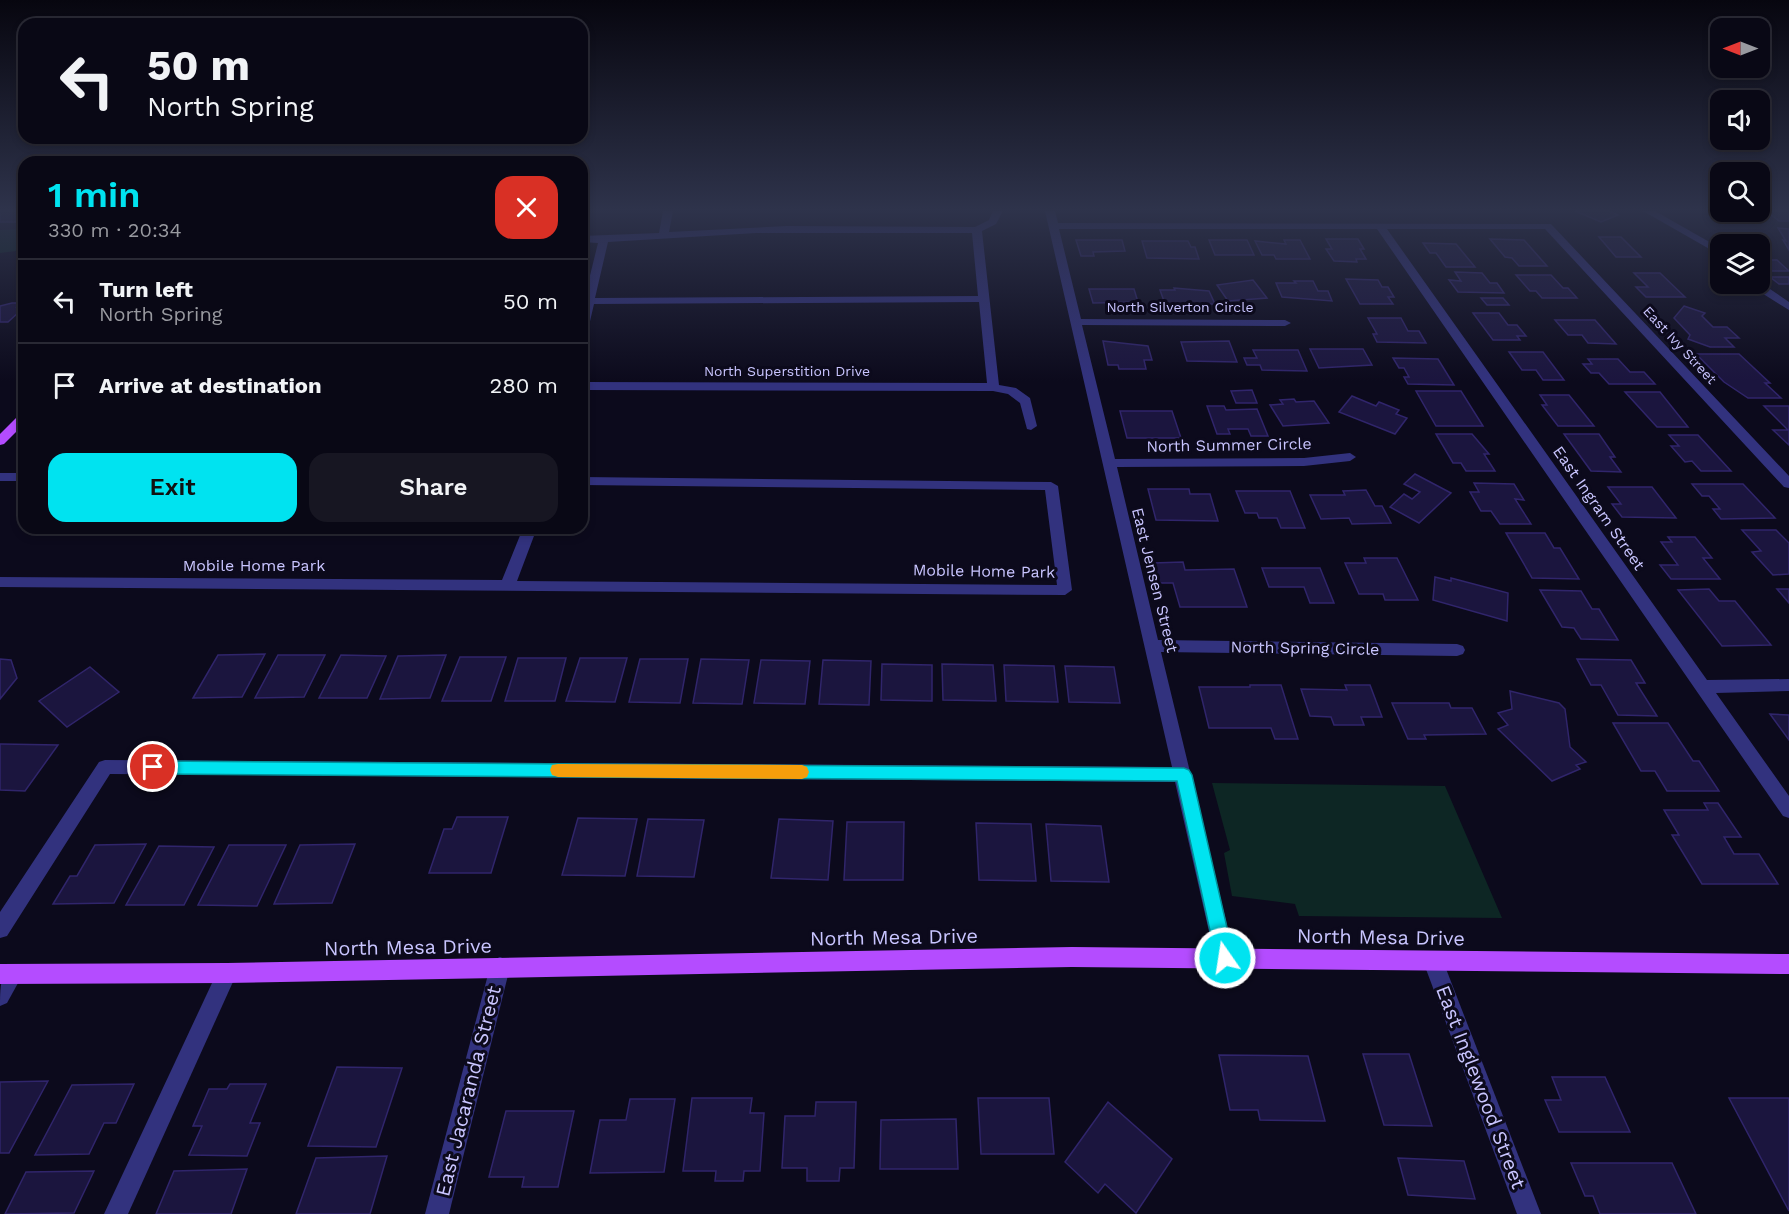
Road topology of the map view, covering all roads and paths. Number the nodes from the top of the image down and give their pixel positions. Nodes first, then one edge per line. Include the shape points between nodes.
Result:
1 (598, 268) edge
2 (980, 268) edge
3 (1063, 268) edge
4 (1409, 268) edge
5 (1587, 268) edge
6 (1770, 294) edge
7 (982, 299) junction
8 (590, 301) junction
9 (1789, 307) edge
10 (588, 308) edge
11 (1075, 322) junction
12 (1284, 323) dead end
13 (588, 386) edge
14 (993, 387) junction
15 (18, 423) edge
16 (1031, 426) dead end
17 (0, 441) edge
18 (1350, 457) dead end
19 (1108, 463) junction
20 (0, 477) edge
21 (18, 477) edge
22 (588, 481) edge
23 (1789, 484) edge
24 (528, 534) edge
25 (0, 582) edge
26 (508, 584) junction
27 (1152, 646) junction
28 (1457, 650) dead end
29 (1789, 686) edge
30 (1703, 687) junction
31 (1184, 775) junction
32 (1789, 810) edge
33 (0, 929) edge
34 (1225, 958) junction
35 (1433, 961) junction
36 (1789, 964) edge
37 (500, 967) junction
38 (227, 973) junction
39 (7, 974) edge
40 (0, 996) edge
41 (116, 1214) edge
42 (437, 1214) edge
43 (1529, 1214) edge

1 - 8 street
2 - 7 street
3 - 11 street, East Jensen Street
4 - 30 street, East Ingram Street
5 - 23 street, East Ivy Street
6 - 9 street
7 - 8 street
7 - 14 street
8 - 10 street
11 - 12 street, North Silverton Circle
11 - 19 street, East Jensen Street
13 - 14 street, North Superstition Drive
14 - 16 street via 1012,391 1026,401
15 - 17 main road
18 - 19 street, North Summer Circle via 1304,462
19 - 27 street, East Jensen Street
20 - 21 street
22 - 26 street, Mobile Home Park via 1051,486 1065,590
24 - 26 street
25 - 26 street, Mobile Home Park
27 - 28 street, North Spring Circle
27 - 31 street, East Jensen Street
29 - 30 street
30 - 32 street, East Ingram Street
31 - 33 street via 105,767
31 - 34 street, East Jensen Street
34 - 35 main road, North Mesa Drive
34 - 37 main road, North Mesa Drive via 1048,957
35 - 36 main road, North Mesa Drive
35 - 43 street, East Inglewood Street
37 - 38 main road, North Mesa Drive
37 - 42 street, East Jacaranda Street
38 - 39 main road, North Mesa Drive
38 - 41 street
39 - 40 street

